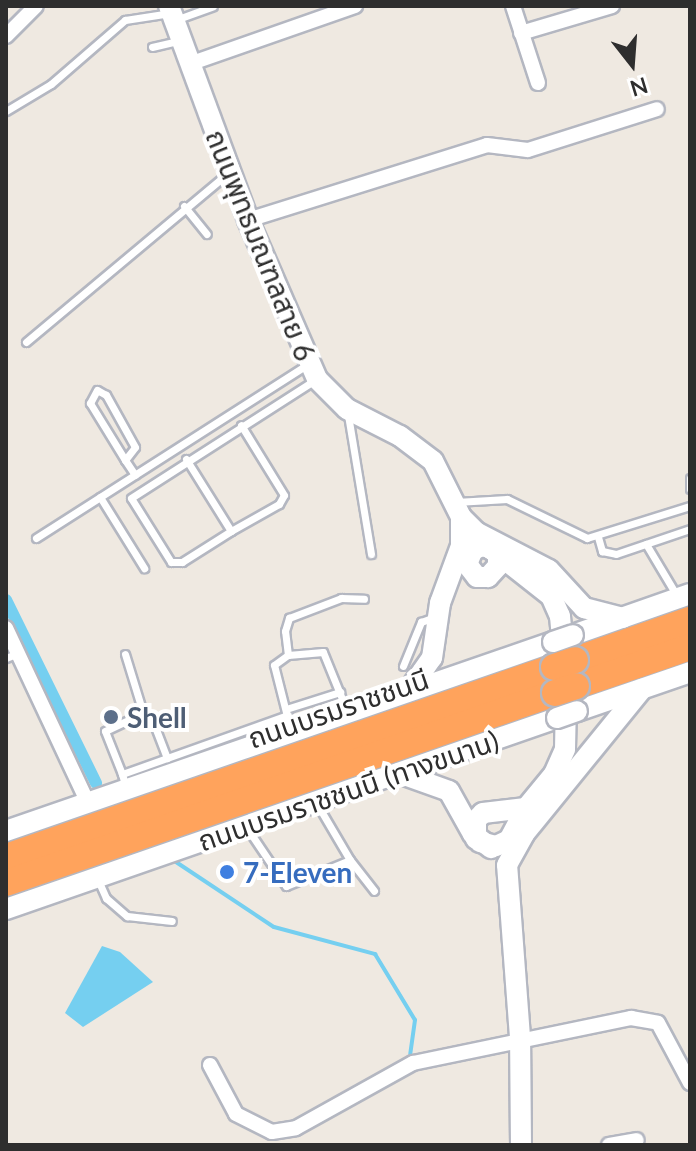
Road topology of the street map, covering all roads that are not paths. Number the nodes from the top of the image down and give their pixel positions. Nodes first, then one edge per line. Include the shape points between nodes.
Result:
1 (36, 6) edge
2 (213, 6) edge
3 (355, 6) edge
4 (513, 6) edge
5 (612, 6) edge
6 (175, 19) edge
7 (521, 33) junction
8 (6, 36) edge
9 (152, 47) dead end
10 (192, 63) junction
11 (538, 83) dead end
12 (657, 109) dead end
13 (6, 111) edge
14 (230, 172) junction
15 (184, 206) junction
16 (248, 220) junction
17 (207, 234) dead end
18 (26, 342) dead end
19 (312, 372) junction
20 (347, 409) junction
21 (241, 425) junction
22 (186, 459) junction
23 (125, 460) junction
24 (135, 475) junction
25 (690, 478) edge
26 (690, 489) edge
27 (100, 497) junction
28 (690, 506) edge
29 (457, 510) junction
30 (690, 529) edge
31 (231, 531) junction
32 (476, 532) junction
33 (598, 537) junction
34 (36, 538) dead end
35 (646, 544) junction
36 (493, 550) junction
37 (371, 554) dead end
38 (523, 554) junction
39 (460, 566) junction
40 (144, 568) dead end
41 (364, 599) dead end
42 (686, 604) edge
43 (437, 616) junction
44 (623, 618) junction
45 (6, 628) edge
46 (690, 647) edge
47 (125, 654) dead end
48 (288, 655) junction
49 (12, 656) edge
50 (403, 666) dead end
51 (690, 672) edge
52 (565, 677) junction
53 (642, 689) junction
54 (340, 692) junction
55 (405, 693) junction
56 (143, 713) junction
57 (347, 713) junction
58 (288, 719) junction
59 (167, 758) junction
60 (399, 773) junction
61 (125, 782) junction
62 (315, 802) junction
63 (88, 803) junction
64 (526, 808) junction
65 (246, 826) junction
66 (6, 831) edge
67 (524, 834) junction
68 (482, 843) junction
69 (6, 857) edge
70 (350, 860) junction
71 (507, 865) junction
72 (97, 878) junction
73 (6, 885) edge
74 (374, 891) dead end
75 (6, 909) edge
76 (172, 921) dead end
77 (520, 1037) junction
78 (210, 1065) dead end
79 (690, 1083) edge
80 (637, 1140) dead end
81 (521, 1145) edge
82 (609, 1145) edge

1 - 8 street
2 - 6 lane
3 - 10 street
4 - 7 street
5 - 7 street
6 - 9 lane
6 - 10 street, ถนนพุทธมณฑลสาย 6
6 - 13 lane via 125,20 51,84
7 - 11 street
10 - 14 street, ถนนพุทธมณฑลสาย 6
12 - 16 street via 528,150 487,145
14 - 15 lane
14 - 16 street, ถนนพุทธมณฑลสาย 6
15 - 17 lane
15 - 18 lane
16 - 19 street, ถนนพุทธมณฑลสาย 6
19 - 20 street, ถนนพุทธมณฑลสาย 6
19 - 21 lane
19 - 24 lane
20 - 29 street, ถนนพุทธมณฑลสาย 6 via 433,461
20 - 37 lane
21 - 22 lane
21 - 31 lane via 284,499
22 - 31 lane
22 - 31 lane via 134,492 133,505 176,564
23 - 23 lane via 90,403 97,390 106,395 135,447
23 - 24 lane
24 - 27 lane
25 - 26 lane
27 - 34 lane
27 - 40 lane
28 - 33 lane
29 - 32 street, ถนนพุทธมณฑลสาย 6
29 - 33 lane via 507,499 574,534
29 - 39 street
30 - 35 lane
32 - 36 street
32 - 38 street, ถนนพุทธมณฑลสาย 6
33 - 35 lane via 609,554
35 - 42 lane
36 - 38 street
36 - 39 street via 498,566 488,577
36 - 64 street via 547,591 562,623 565,749 554,774
38 - 44 street, ถนนพุทธมณฑลสาย 6 via 549,570 584,608
39 - 43 street
41 - 48 lane via 341,598 289,618
42 - 44 street, ถนนบรมราชชนนี (ทางขนาน)
42 - 52 highway, ถนนบรมราชชนนี
43 - 50 lane via 421,622
43 - 55 street via 428,668
44 - 52 street, ถนนบรมราชชนนี (ทางขนาน)
45 - 49 street
46 - 52 highway, ถนนบรมราชชนนี
47 - 56 lane
48 - 54 lane via 323,652
48 - 58 lane via 274,665
49 - 63 street
51 - 53 street, ถนนบรมราชชนนี (ทางขนาน)
52 - 53 street, ถนนบรมราชชนนี (ทางขนาน)
52 - 55 street, ถนนบรมราชชนนี (ทางขนาน)
52 - 60 street, ถนนบรมราชชนนี (ทางขนาน)
52 - 69 highway, ถนนบรมราชชนนี
52 - 73 highway, ถนนบรมราชชนนี
53 - 67 street
54 - 57 lane
54 - 58 lane
55 - 57 street, ถนนบรมราชชนนี (ทางขนาน)
56 - 59 lane via 152,719
56 - 61 lane via 105,731
57 - 58 street, ถนนบรมราชชนนี (ทางขนาน)
58 - 59 lane
58 - 61 street, ถนนบรมราชชนนี (ทางขนาน)
59 - 61 lane
60 - 62 street, ถนนบรมราชชนนี (ทางขนาน)
60 - 68 street via 449,791
61 - 63 street, ถนนบรมราชชนนี (ทางขนาน)
62 - 65 street, ถนนบรมราชชนนี (ทางขนาน)
62 - 70 lane
63 - 66 street, ถนนบรมราชชนนี (ทางขนาน)
64 - 68 street via 509,840 496,846
64 - 68 street via 483,813 476,820
65 - 70 lane via 286,886
65 - 72 street, ถนนบรมราชชนนี (ทางขนาน)
67 - 68 street via 504,849
67 - 71 street
68 - 71 street
70 - 74 lane
71 - 77 street
72 - 75 street, ถนนบรมราชชนนี (ทางขนาน)
72 - 76 lane via 106,898 127,916
77 - 78 street via 413,1063 296,1128 272,1132 236,1114
77 - 79 street via 647,1017 658,1023
77 - 81 street
80 - 82 street

